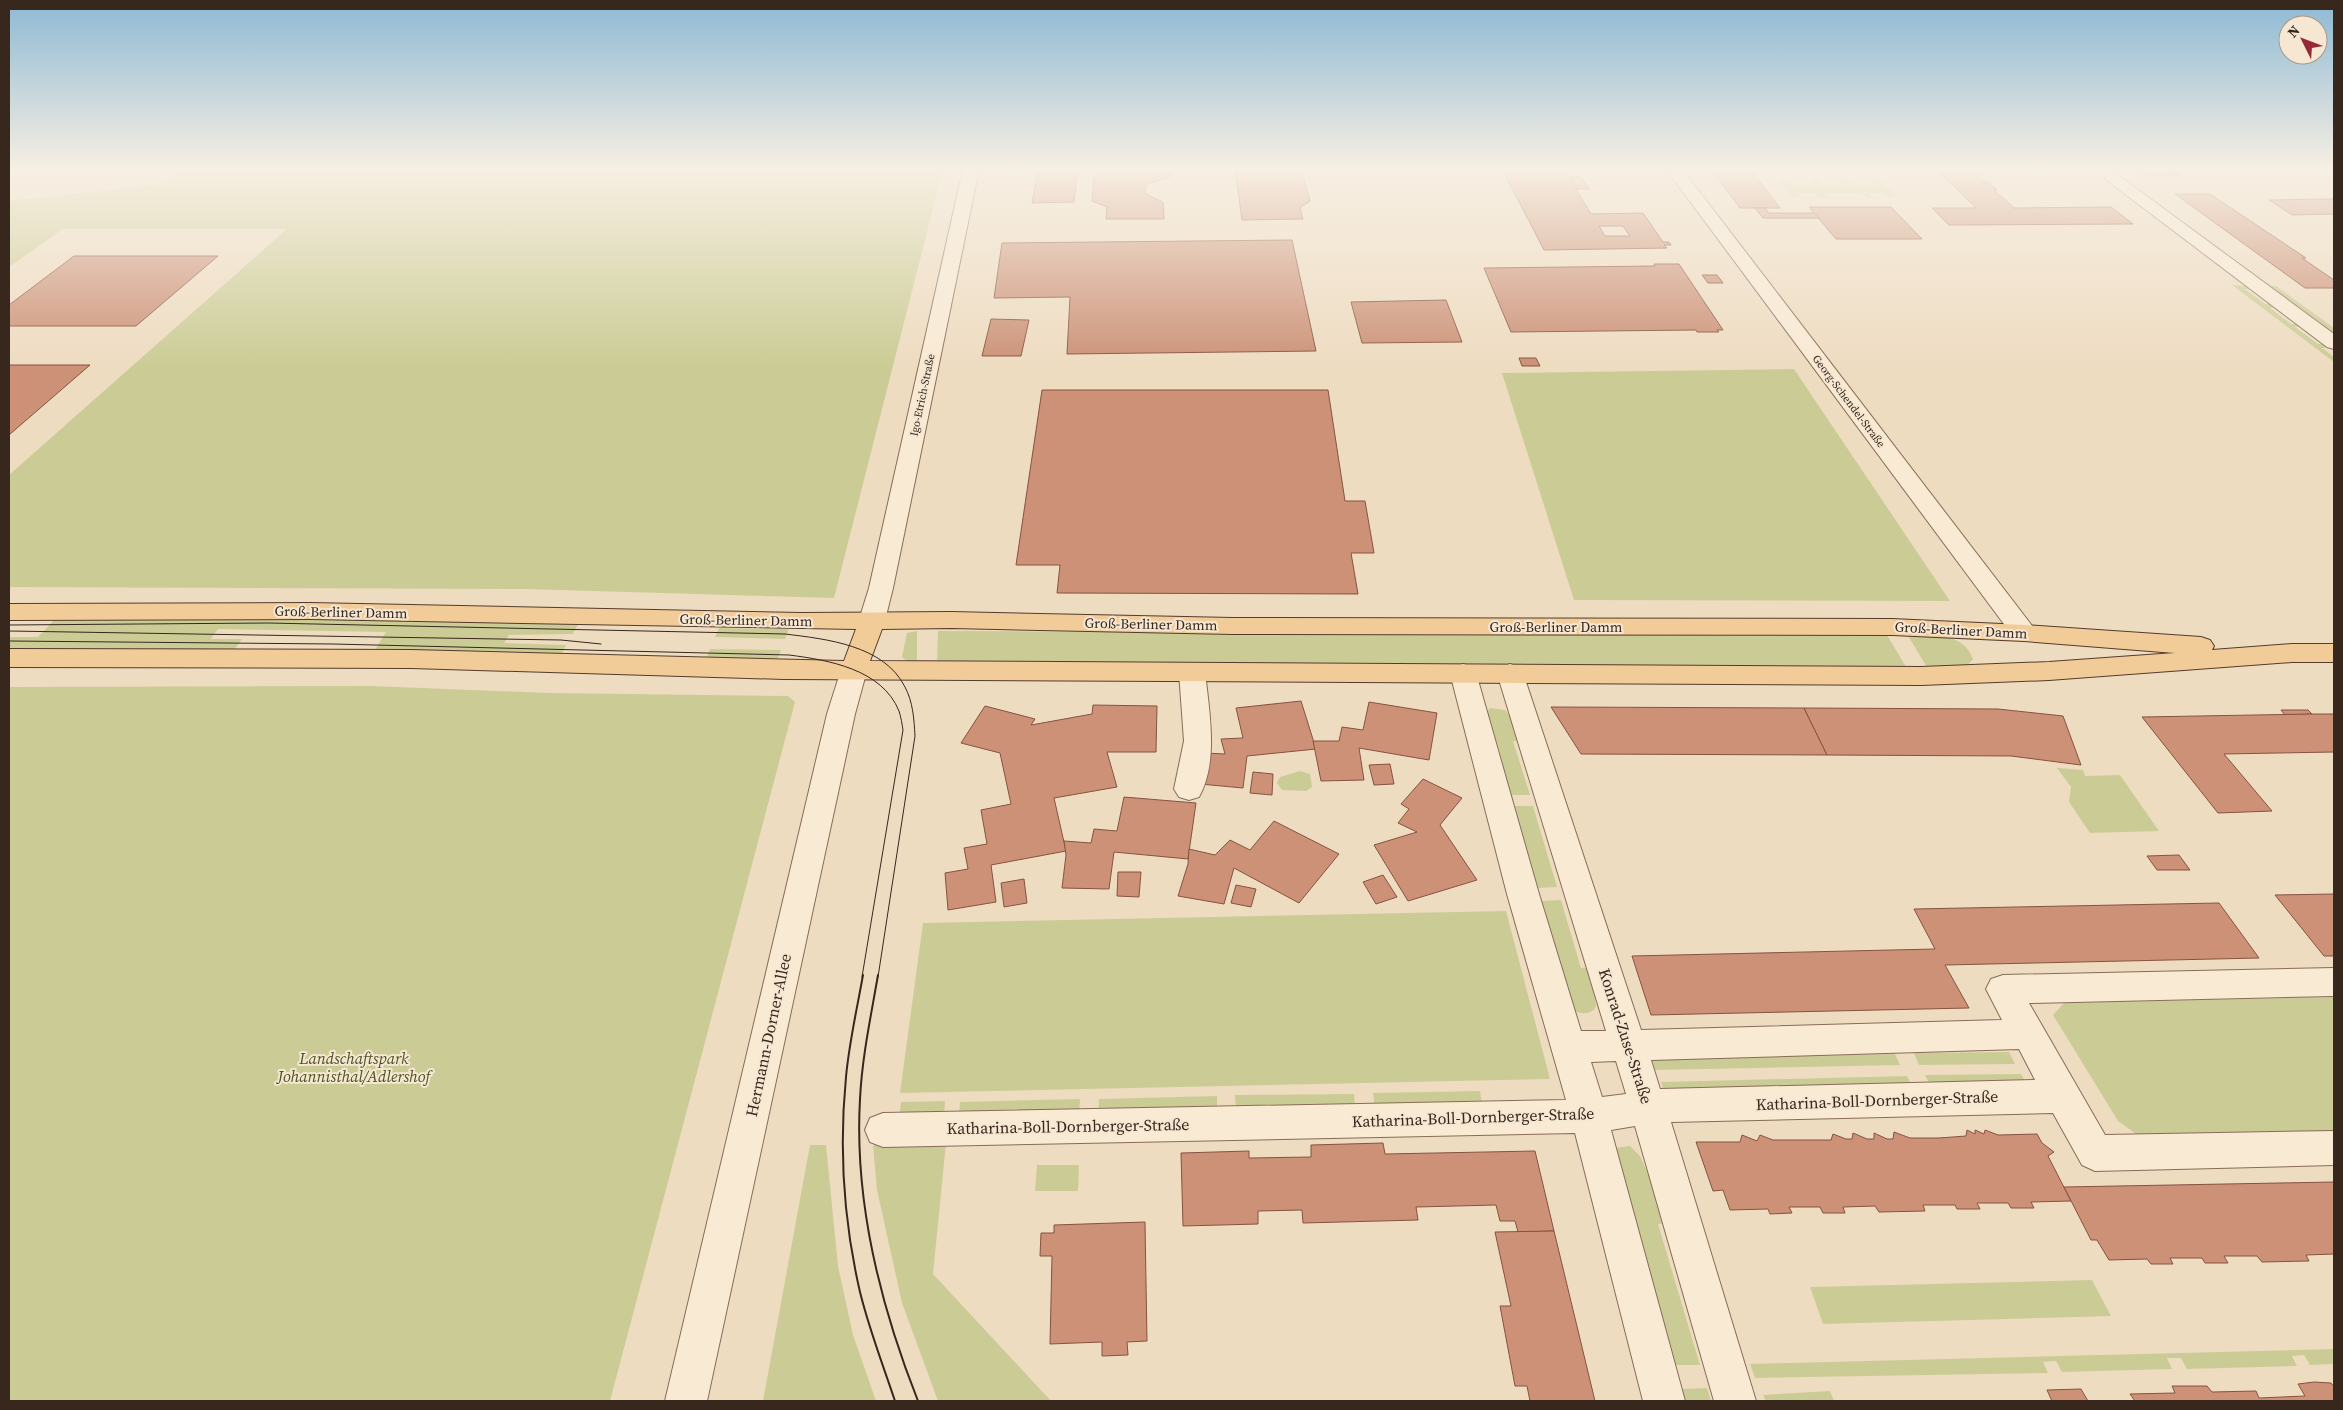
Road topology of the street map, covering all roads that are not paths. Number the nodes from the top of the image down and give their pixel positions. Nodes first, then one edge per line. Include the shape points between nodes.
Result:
1 (957, 235) edge
2 (1724, 235) edge
3 (2188, 235) edge
4 (2334, 343) edge
5 (9, 612) edge
6 (872, 620) junction
7 (2024, 633) junction
8 (2292, 653) junction
9 (2334, 653) edge
10 (9, 658) edge
11 (854, 670) junction
12 (1192, 672) junction
13 (2049, 672) junction
14 (1463, 673) junction
15 (1510, 673) junction
16 (1189, 789) dead end
17 (2334, 982) edge
18 (2028, 1034) junction
19 (1628, 1044) junction
20 (1569, 1047) junction
21 (2062, 1096) junction
22 (1648, 1106) junction
23 (1589, 1116) junction
24 (883, 1130) dead end
25 (2334, 1148) edge
26 (686, 1401) edge
27 (1664, 1401) edge
28 (1735, 1401) edge

1 - 6 street, Igo-Etrich-Straße
2 - 7 street, Georg-Schendel-Straße
3 - 4 street
5 - 6 main road, Groß-Berliner Damm via 310,611
6 - 7 main road, Groß-Berliner Damm via 1234,626 1892,627
6 - 11 main road
7 - 8 main road, Groß-Berliner Damm
7 - 13 main road
8 - 9 main road, Groß-Berliner Damm
8 - 13 main road, Groß-Berliner Damm
10 - 11 main road, Groß-Berliner Damm via 411,659
11 - 12 main road, Groß-Berliner Damm
11 - 26 street, Hermann-Dorner-Allee via 804,873
12 - 14 main road, Groß-Berliner Damm
12 - 16 street via 1198,741
13 - 15 main road, Groß-Berliner Damm via 1921,676
14 - 15 main road, Groß-Berliner Damm
14 - 20 street via 1523,894
15 - 19 street, Konrad-Zuse-Straße
17 - 18 street via 2003,989
18 - 19 street
18 - 21 street
19 - 20 street
19 - 22 street, Konrad-Zuse-Straße
20 - 23 street
21 - 22 street, Katharina-Boll-Dornberger-Straße
21 - 25 street via 2094,1153
22 - 23 street, Katharina-Boll-Dornberger-Straße
22 - 28 street, Konrad-Zuse-Straße
23 - 24 street, Katharina-Boll-Dornberger-Straße
23 - 27 street

